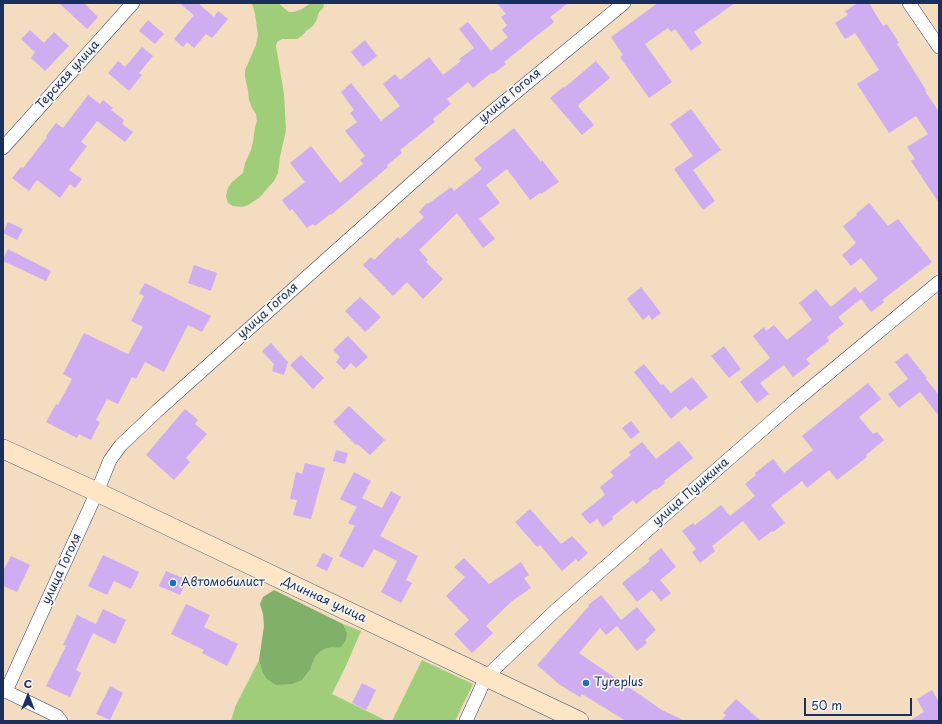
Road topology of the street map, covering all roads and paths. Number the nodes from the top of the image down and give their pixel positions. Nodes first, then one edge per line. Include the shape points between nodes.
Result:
1 (133, 3) edge
2 (624, 3) edge
3 (909, 3) edge
4 (939, 47) edge
5 (3, 148) edge
6 (939, 282) edge
7 (3, 449) edge
8 (97, 492) junction
9 (486, 677) junction
10 (4, 691) edge
11 (61, 721) edge
12 (466, 721) edge
13 (579, 721) edge

1 - 5 street, Терская улица
2 - 8 street, улица Гоголя via 481,121 157,411 121,445 110,460
3 - 4 street
6 - 9 street, улица Пушкина via 776,417 555,611
7 - 8 street, Длинная улица
8 - 9 street, Длинная улица
8 - 10 street, улица Гоголя
9 - 12 street, улица Пушкина
9 - 13 street, Длинная улица
10 - 11 street via 57,716

